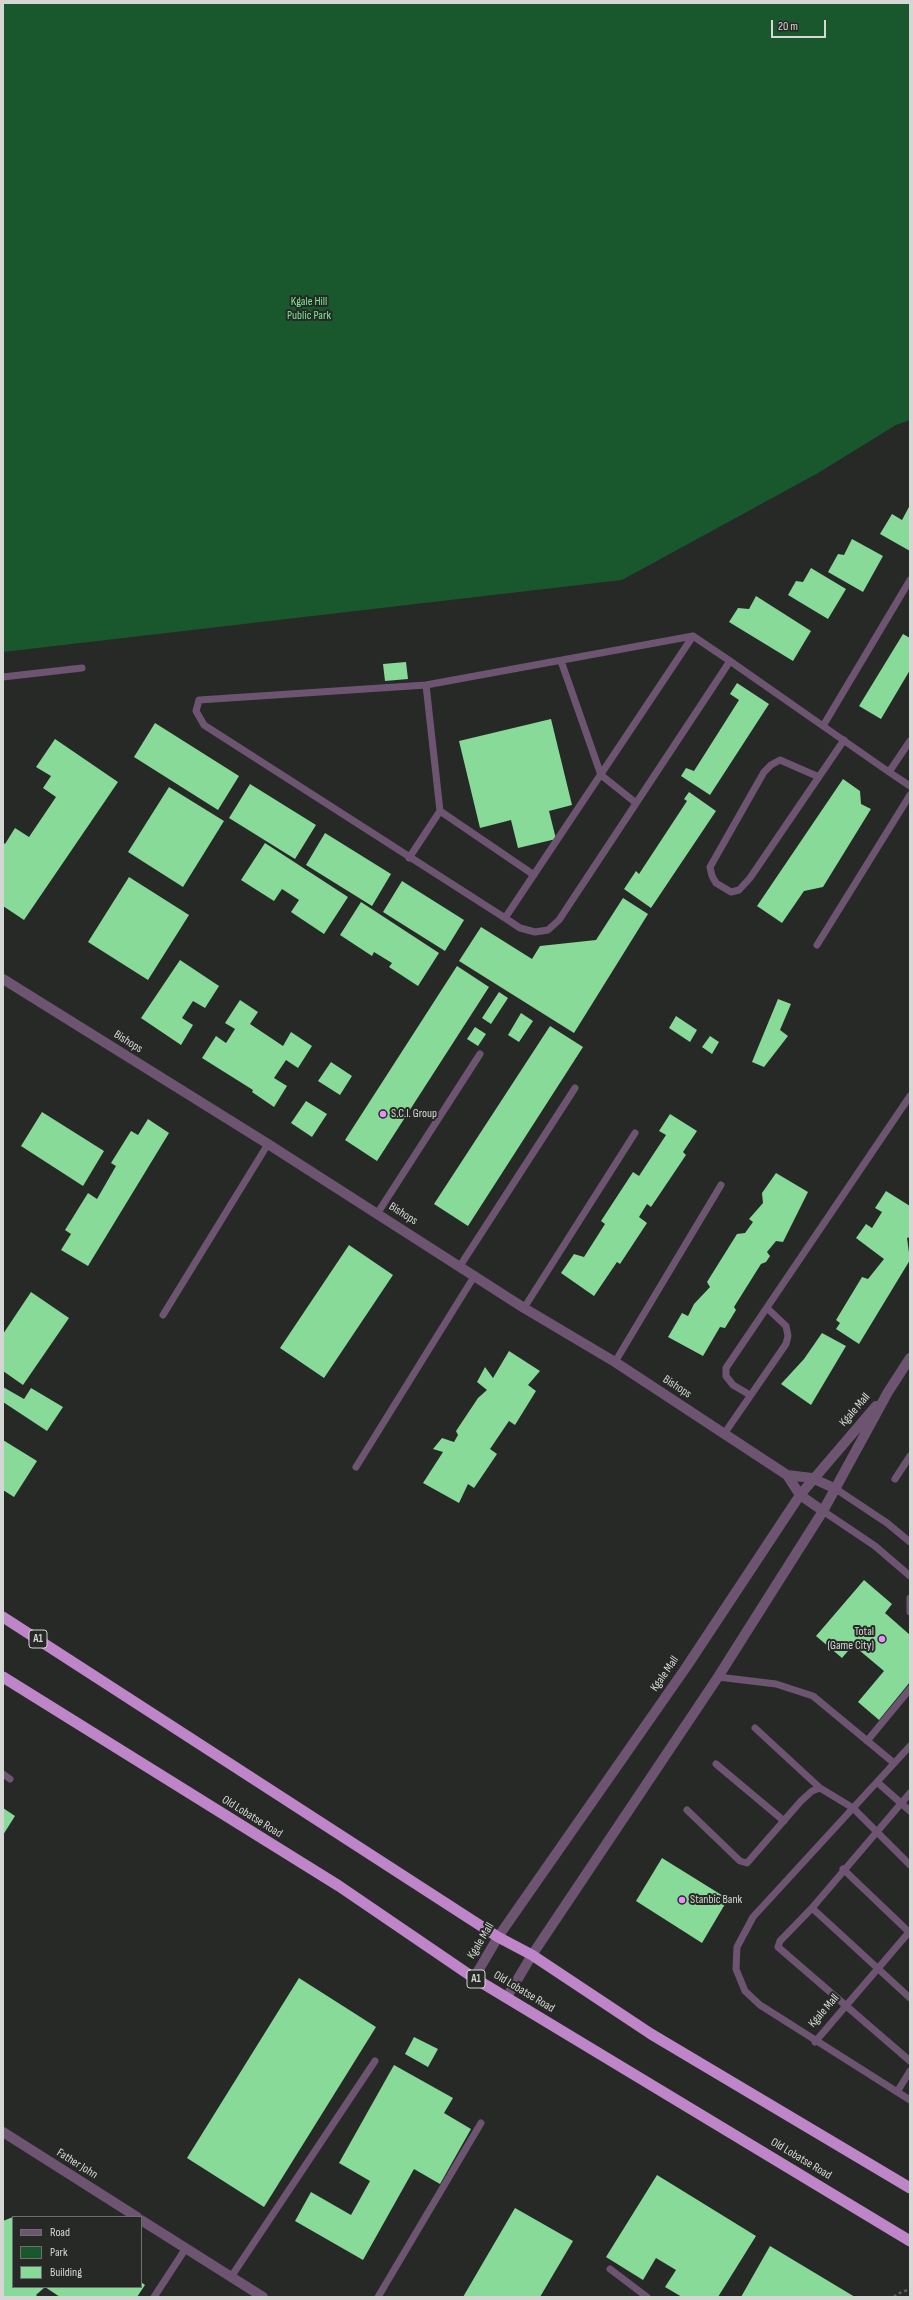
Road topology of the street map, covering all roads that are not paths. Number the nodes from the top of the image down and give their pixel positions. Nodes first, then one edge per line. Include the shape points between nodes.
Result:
1 (910, 580) edge
2 (693, 636) junction
3 (561, 661) junction
4 (730, 661) junction
5 (82, 668) dead end
6 (3, 677) edge
7 (426, 685) junction
8 (823, 726) junction
9 (844, 740) junction
10 (910, 741) edge
11 (889, 772) junction
12 (601, 775) junction
13 (819, 777) junction
14 (910, 786) edge
15 (910, 795) edge
16 (636, 803) junction
17 (440, 811) junction
18 (409, 858) junction
19 (534, 875) junction
20 (505, 918) junction
21 (817, 945) dead end
22 (3, 979) edge
23 (480, 1054) dead end
24 (575, 1088) dead end
25 (910, 1096) edge
26 (634, 1133) dead end
27 (268, 1144) junction
28 (721, 1185) dead end
29 (377, 1214) junction
30 (460, 1266) junction
31 (475, 1276) junction
32 (524, 1308) junction
33 (767, 1308) junction
34 (163, 1315) dead end
35 (910, 1358) edge
36 (615, 1362) junction
37 (888, 1392) junction
38 (750, 1396) junction
39 (724, 1434) junction
40 (910, 1456) edge
41 (356, 1467) dead end
42 (787, 1475) junction
43 (812, 1478) junction
44 (895, 1479) dead end
45 (836, 1489) junction
46 (800, 1495) junction
47 (822, 1511) junction
48 (910, 1542) edge
49 (910, 1576) edge
50 (910, 1598) edge
51 (910, 1612) edge
52 (3, 1617) edge
53 (3, 1677) edge
54 (718, 1677) junction
55 (910, 1689) edge
56 (755, 1728) dead end
57 (867, 1741) junction
58 (910, 1746) edge
59 (894, 1763) junction
60 (716, 1764) dead end
61 (3, 1774) edge
62 (10, 1778) dead end
63 (877, 1782) junction
64 (820, 1788) junction
65 (910, 1793) edge
66 (901, 1803) junction
67 (853, 1808) junction
68 (688, 1810) dead end
69 (910, 1812) edge
70 (784, 1821) junction
71 (876, 1831) junction
72 (910, 1865) edge
73 (843, 1869) junction
74 (812, 1908) junction
75 (910, 1932) edge
76 (498, 1937) junction
77 (532, 1955) junction
78 (879, 1968) junction
79 (474, 1978) junction
80 (507, 1997) junction
81 (910, 1998) edge
82 (846, 2006) junction
83 (815, 2042) junction
84 (375, 2061) dead end
85 (910, 2062) edge
86 (910, 2071) edge
87 (897, 2092) junction
88 (910, 2100) edge
89 (481, 2123) dead end
90 (3, 2132) edge
91 (910, 2188) edge
92 (135, 2216) edge
93 (142, 2221) edge
94 (910, 2241) edge
95 (186, 2248) junction
96 (610, 2269) dead end
97 (231, 2277) junction
98 (154, 2297) edge
99 (262, 2297) edge
100 (378, 2297) edge
101 (647, 2297) edge

1 - 8 lane
2 - 3 lane
2 - 4 lane
2 - 12 lane
3 - 7 lane
3 - 12 lane
4 - 8 lane
4 - 16 lane
5 - 6 lane
7 - 17 lane
7 - 18 lane via 198,700 196,711 204,725
8 - 9 lane
9 - 11 lane
9 - 13 lane
10 - 11 lane
11 - 14 lane
12 - 16 lane
12 - 19 lane
13 - 13 lane via 750,878 739,890 731,892 716,883 710,867 764,772 780,760
15 - 21 lane
16 - 20 lane via 559,920 548,930 535,932 520,928
17 - 18 lane
17 - 19 lane
18 - 20 lane
19 - 20 lane
22 - 27 street, Bishops
23 - 29 lane
24 - 30 lane
25 - 33 lane
26 - 32 lane
27 - 29 street, Bishops
27 - 34 lane
28 - 36 lane
29 - 30 street, Bishops
30 - 31 street, Bishops
31 - 32 street, Bishops
31 - 41 lane
32 - 36 street, Bishops
33 - 38 lane via 786,1326 788,1336 786,1344
33 - 38 lane via 726,1368 726,1376
35 - 37 street, Kgale Mall
36 - 39 street, Bishops
37 - 43 street, Kgale Mall
37 - 45 street, Kgale Mall
38 - 39 lane
39 - 42 street, Bishops
40 - 44 lane
42 - 43 street, Bishops
42 - 46 street, Bishops
43 - 45 street, Bishops
43 - 46 street, Kgale Mall
45 - 47 street, Kgale Mall
45 - 48 lane via 887,1523
46 - 47 street
46 - 76 street, Kgale Mall via 686,1666
47 - 49 lane via 875,1546
47 - 54 street, Kgale Mall
50 - 51 lane
52 - 76 highway, A1
53 - 79 highway, Old Lobatse Road / A1 via 339,1886
54 - 57 lane via 776,1684 813,1696
54 - 77 street, Kgale Mall
55 - 57 lane
56 - 64 lane
57 - 59 lane
58 - 59 lane
59 - 63 lane
60 - 70 lane
61 - 62 lane
63 - 66 lane
63 - 67 lane
64 - 67 lane
64 - 70 lane via 812,1791 801,1801
65 - 66 lane
66 - 69 lane
66 - 71 lane
67 - 71 lane
67 - 83 lane via 753,1917 738,1947 736,1969 745,1991 760,2006
68 - 70 lane via 743,1863 750,1862
71 - 72 lane
71 - 73 lane
73 - 74 lane
73 - 75 lane
74 - 78 lane
74 - 82 lane via 778,1946
75 - 78 lane, Kgale Mall
76 - 77 highway, A1
76 - 79 street, Kgale Mall
77 - 80 street, Kgale Mall
77 - 91 highway, A1 via 651,2034
78 - 81 lane
78 - 82 lane, Kgale Mall
79 - 80 highway, Old Lobatse Road / A1
80 - 94 highway, Old Lobatse Road / A1
82 - 83 lane, Kgale Mall
82 - 85 lane
83 - 87 lane, Kgale Mall
84 - 97 lane
86 - 87 lane
87 - 88 lane, Kgale Mall
89 - 100 lane
90 - 92 street, Father John
93 - 95 street
95 - 97 street
95 - 98 lane
96 - 101 lane
97 - 99 street

